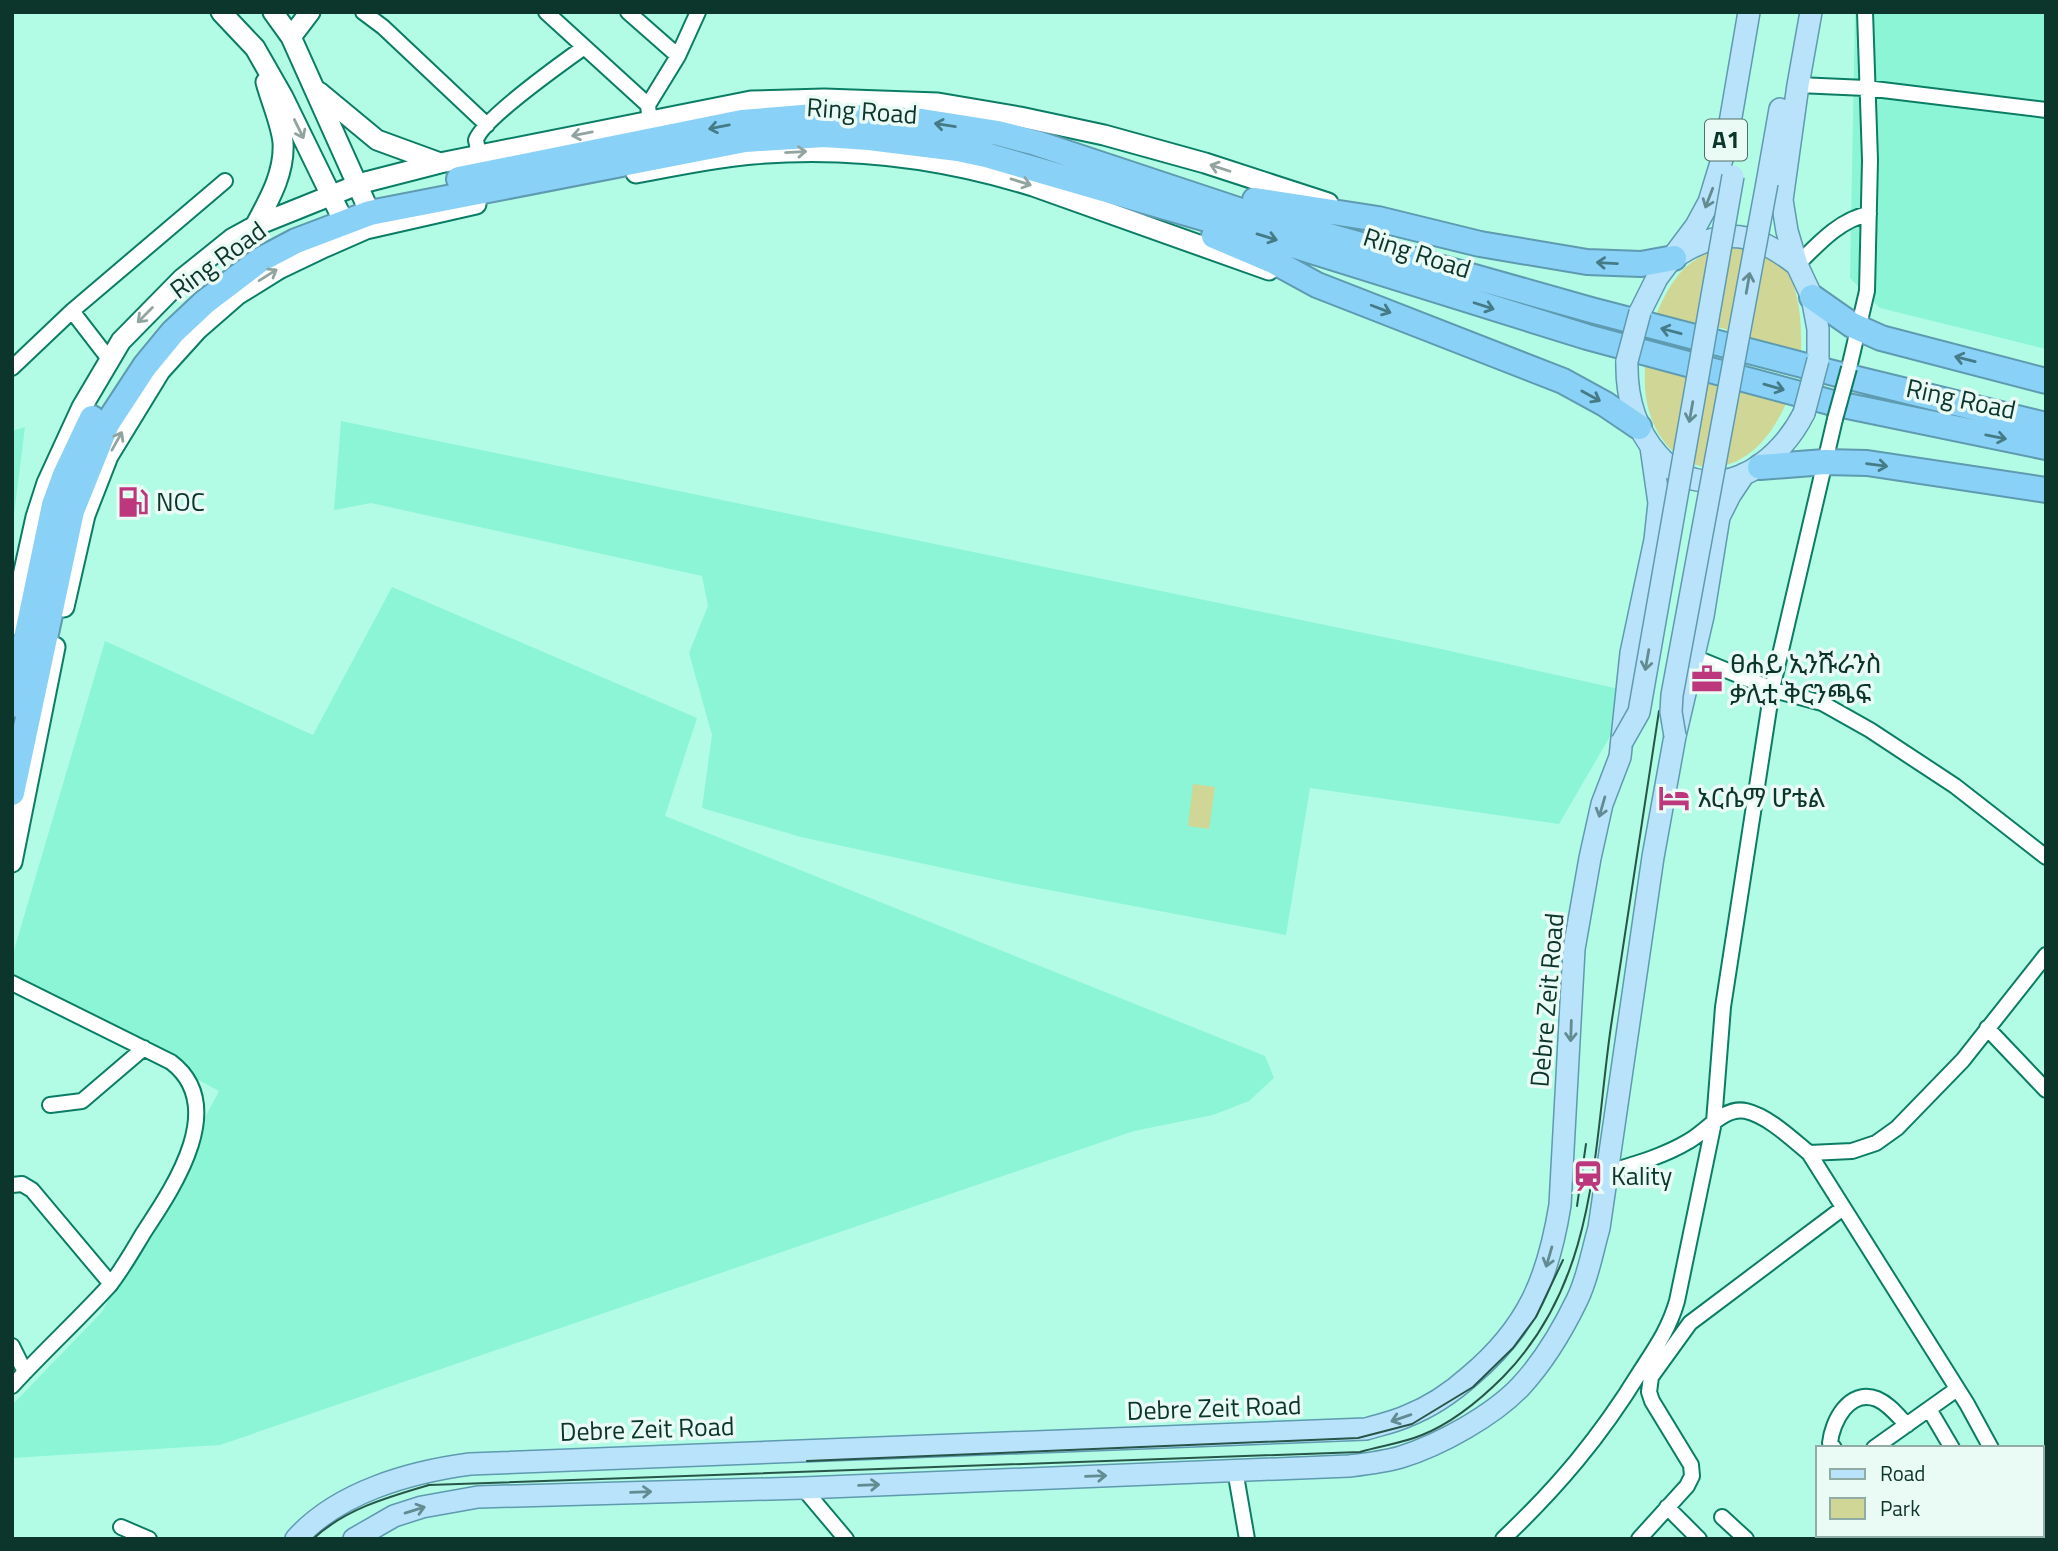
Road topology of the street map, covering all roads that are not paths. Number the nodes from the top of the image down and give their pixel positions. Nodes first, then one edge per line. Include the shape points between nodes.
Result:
1 (221, 12) edge
2 (273, 12) edge
3 (310, 12) edge
4 (363, 12) edge
5 (546, 12) edge
6 (628, 12) edge
7 (698, 12) edge
8 (1749, 12) edge
9 (1763, 12) edge
10 (1797, 12) edge
11 (1811, 12) edge
12 (1865, 12) edge
13 (291, 37) junction
14 (255, 48) junction
15 (583, 48) junction
16 (678, 56) junction
17 (1798, 85) junction
18 (314, 87) junction
19 (1866, 88) junction
20 (2046, 110) edge
21 (649, 112) junction
22 (487, 125) junction
23 (479, 155) junction
24 (440, 163) junction
25 (225, 181) dead end
26 (1152, 181) junction
27 (1084, 183) junction
28 (364, 199) junction
29 (338, 209) junction
30 (1869, 214) junction
31 (1378, 219) junction
32 (255, 226) junction
33 (1674, 258) junction
34 (1797, 264) junction
35 (1317, 285) junction
36 (1812, 297) junction
37 (72, 311) junction
38 (1858, 328) junction
39 (109, 359) junction
40 (12, 368) edge
41 (2046, 381) edge
42 (2046, 425) edge
43 (1645, 437) junction
44 (2046, 447) edge
45 (1825, 462) junction
46 (1752, 471) junction
47 (2046, 490) edge
48 (12, 625) edge
49 (1694, 657) junction
50 (1772, 689) junction
51 (12, 705) edge
52 (1675, 736) junction
53 (1622, 742) junction
54 (12, 793) edge
55 (2046, 857) edge
56 (12, 862) edge
57 (2046, 955) edge
58 (12, 984) edge
59 (1987, 1028) junction
60 (144, 1048) junction
61 (2046, 1090) edge
62 (50, 1105) dead end
63 (1714, 1122) junction
64 (1809, 1153) junction
65 (1608, 1172) junction
66 (12, 1185) edge
67 (1843, 1208) junction
68 (111, 1284) junction
69 (1690, 1323) junction
70 (1670, 1326) junction
71 (12, 1346) edge
72 (25, 1372) junction
73 (12, 1386) edge
74 (1957, 1389) junction
75 (1929, 1409) junction
76 (1907, 1425) junction
77 (1832, 1446) edge
78 (1877, 1446) edge
79 (1951, 1446) edge
80 (1990, 1446) edge
81 (1235, 1470) junction
82 (803, 1488) junction
83 (1667, 1507) junction
84 (1722, 1517) dead end
85 (121, 1527) dead end
86 (358, 1538) edge
87 (149, 1539) edge
88 (296, 1539) edge
89 (846, 1539) edge
90 (1247, 1539) edge
91 (1503, 1539) edge
92 (1639, 1539) edge
93 (1699, 1539) edge
94 (1746, 1539) edge

1 - 14 street
2 - 13 street
3 - 13 street
4 - 22 street
5 - 15 street
6 - 16 street
7 - 16 street
8 -> 33 main road, A1 via 1718,173 1709,202
9 -> 53 main road, bridge via 1639,712
52 -> 10 main road, bridge via 1672,695
11 - 17 main road, A1
12 - 19 street
13 - 18 street
14 -> 29 street
14 - 32 street via 283,141 280,172
15 - 21 street
15 - 22 street
16 - 21 street
17 - 19 street
17 - 34 main road, A1 via 1782,200
18 - 24 street via 377,140
18 - 28 street
19 - 20 street
19 - 30 street
21 -> 23 street
31 -> 21 street via 1104,135 937,103 751,101
22 - 23 street via 476,140
23 - 24 street
24 - 28 street
25 - 37 street
26 -> 28 highway, Ring Road via 998,134 922,121 826,115 742,122
26 - 31 highway
42 -> 26 highway, Ring Road via 1591,310 1244,212
27 - 28 highway, Ring Road via 958,149 824,135 745,140
27 - 35 highway via 1109,198 1252,251
27 -> 44 highway, Ring Road via 1600,341 1833,403
28 - 29 highway, Ring Road
29 - 32 street
29 - 51 highway, Ring Road via 288,226 194,289 131,356 111,386 86,429 54,506
29 - 54 highway, Ring Road via 205,302 145,366 112,415 72,511
30 - 34 street via 1840,227
30 - 38 street via 1867,291
33 -> 31 highway via 1640,264 1587,262
32 -> 39 street via 182,279 137,323
33 - 34 main road, A1 via 1696,243 1740,235 1763,242
33 - 43 main road, A1, bridge via 1657,278 1640,312 1627,360 1630,402
34 - 36 main road, A1
35 -> 43 highway via 1563,381 1605,404
56 -> 35 street via 78,540 108,457 160,372 198,329 237,295 344,238 522,194 750,154 858,152 1001,176
36 - 38 highway
36 - 46 main road, A1, bridge via 1818,360 1804,413 1791,434
37 - 39 street
37 - 40 street
41 -> 38 highway
38 - 45 street, bridge
39 - 48 street via 47,483
43 - 46 main road via 1675,472 1696,480 1726,480
43 - 53 main road via 1659,503 1631,653
45 - 46 highway
45 -> 47 highway via 1867,463
45 - 50 street
46 - 49 main road via 1730,495 1719,517
49 - 50 street
49 - 52 main road
50 - 55 street via 1822,704 1896,746
50 - 63 street via 1723,1007
52 - 65 main road
53 -> 88 main road, Debre Zeit Road via 1602,804 1574,949 1560,1205 1551,1255 1531,1306 1509,1340 1433,1404 1366,1429 1312,1433 470,1464 382,1484 330,1512
57 - 59 street
58 - 60 street
59 - 61 street
59 - 64 street via 1941,1084 1876,1143 1852,1151
60 - 62 street via 82,1101
60 - 68 street via 187,1076 195,1095 194,1126 180,1174
63 - 64 street via 1726,1114 1748,1111 1782,1130
63 - 65 street via 1667,1152
63 - 70 street
64 - 67 street
65 - 81 main road via 1599,1228 1578,1298 1552,1345 1520,1387 1491,1411 1402,1457 1349,1466
66 - 68 street via 32,1190
67 - 69 street
67 - 74 street
68 - 72 street
69 - 70 street
69 - 83 street via 1651,1377 1648,1392 1691,1465 1687,1486
70 - 91 street via 1605,1427
71 - 72 street
72 - 73 street
74 - 75 street
74 - 80 street
75 - 76 street
75 - 79 street
76 - 77 street via 1882,1403 1864,1398 1840,1412 1831,1428
76 - 78 street
82 -> 81 main road
81 - 90 street
86 -> 82 main road via 394,1516 478,1497
82 - 89 street
83 - 92 street
83 - 93 street
84 - 94 street
85 - 87 street

